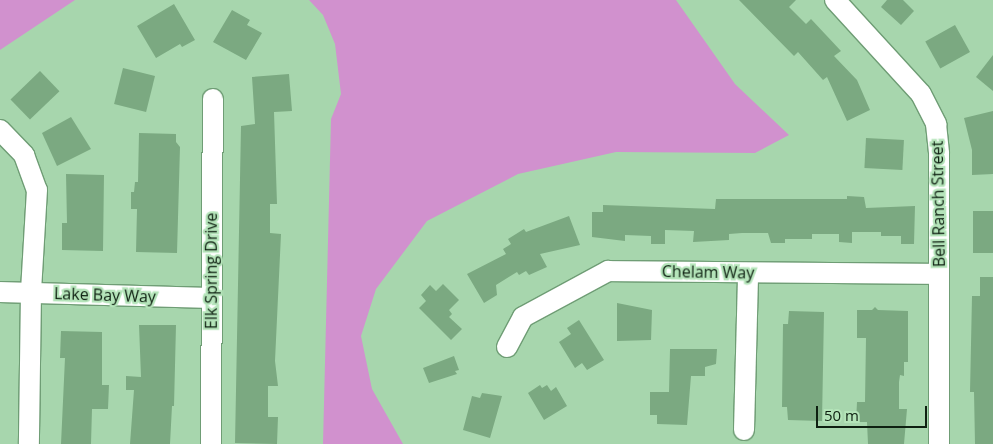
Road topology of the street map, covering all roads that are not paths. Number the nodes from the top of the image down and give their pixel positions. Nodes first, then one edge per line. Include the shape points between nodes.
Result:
1 (835, 0) edge
2 (213, 98) dead end
3 (0, 130) edge
4 (748, 273) junction
5 (939, 274) junction
6 (0, 292) edge
7 (31, 292) junction
8 (210, 298) junction
9 (507, 348) dead end
10 (744, 430) dead end
11 (29, 444) edge
12 (211, 444) edge
13 (940, 444) edge

1 - 5 street, Bell Ranch Street via 921,94 936,124
2 - 8 street, Elk Spring Drive
3 - 7 street via 24,155 37,190
4 - 5 street, Chelam Way
4 - 9 street, Chelam Way via 608,271 524,317
4 - 10 street
5 - 13 street, Bell Ranch Street
6 - 7 street, Lake Bay Way
7 - 8 street, Lake Bay Way
7 - 11 street
8 - 12 street, Elk Spring Drive

